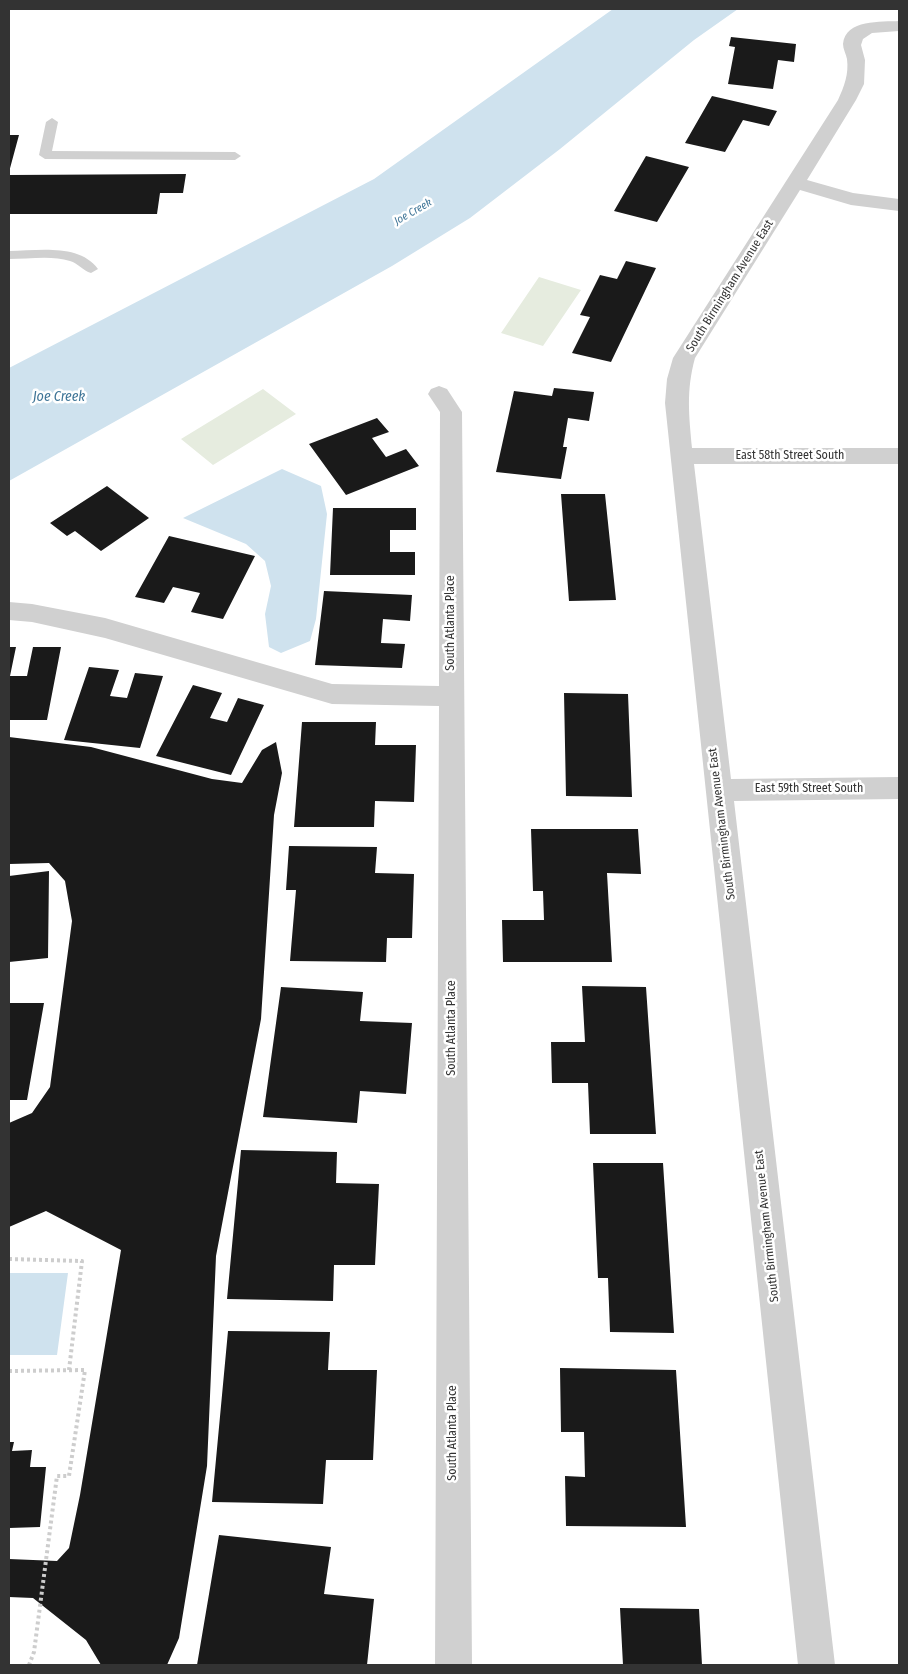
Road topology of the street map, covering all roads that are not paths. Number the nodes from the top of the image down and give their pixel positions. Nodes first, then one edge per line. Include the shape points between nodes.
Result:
1 (899, 26) edge
2 (52, 122) dead end
3 (235, 156) dead end
4 (796, 183) junction
5 (899, 205) edge
6 (9, 255) edge
7 (91, 269) dead end
8 (439, 394) dead end
9 (682, 456) junction
10 (899, 456) edge
11 (9, 611) edge
12 (452, 696) junction
13 (899, 788) edge
14 (718, 790) junction
15 (454, 1665) edge
16 (816, 1665) edge

1 - 4 street, South Birmingham Avenue East via 870,28 854,38 855,84
2 - 3 lane via 45,155
4 - 5 street via 851,199
4 - 9 street, South Birmingham Avenue East via 684,358 676,403
6 - 7 lane via 62,255 76,258
8 - 12 street, South Atlanta Place via 451,412
9 - 10 street, East 58th Street South
9 - 14 street, South Birmingham Avenue East
11 - 12 street via 105,628 332,694
12 - 15 street, South Atlanta Place
13 - 14 street, East 59th Street South
14 - 16 street, South Birmingham Avenue East

